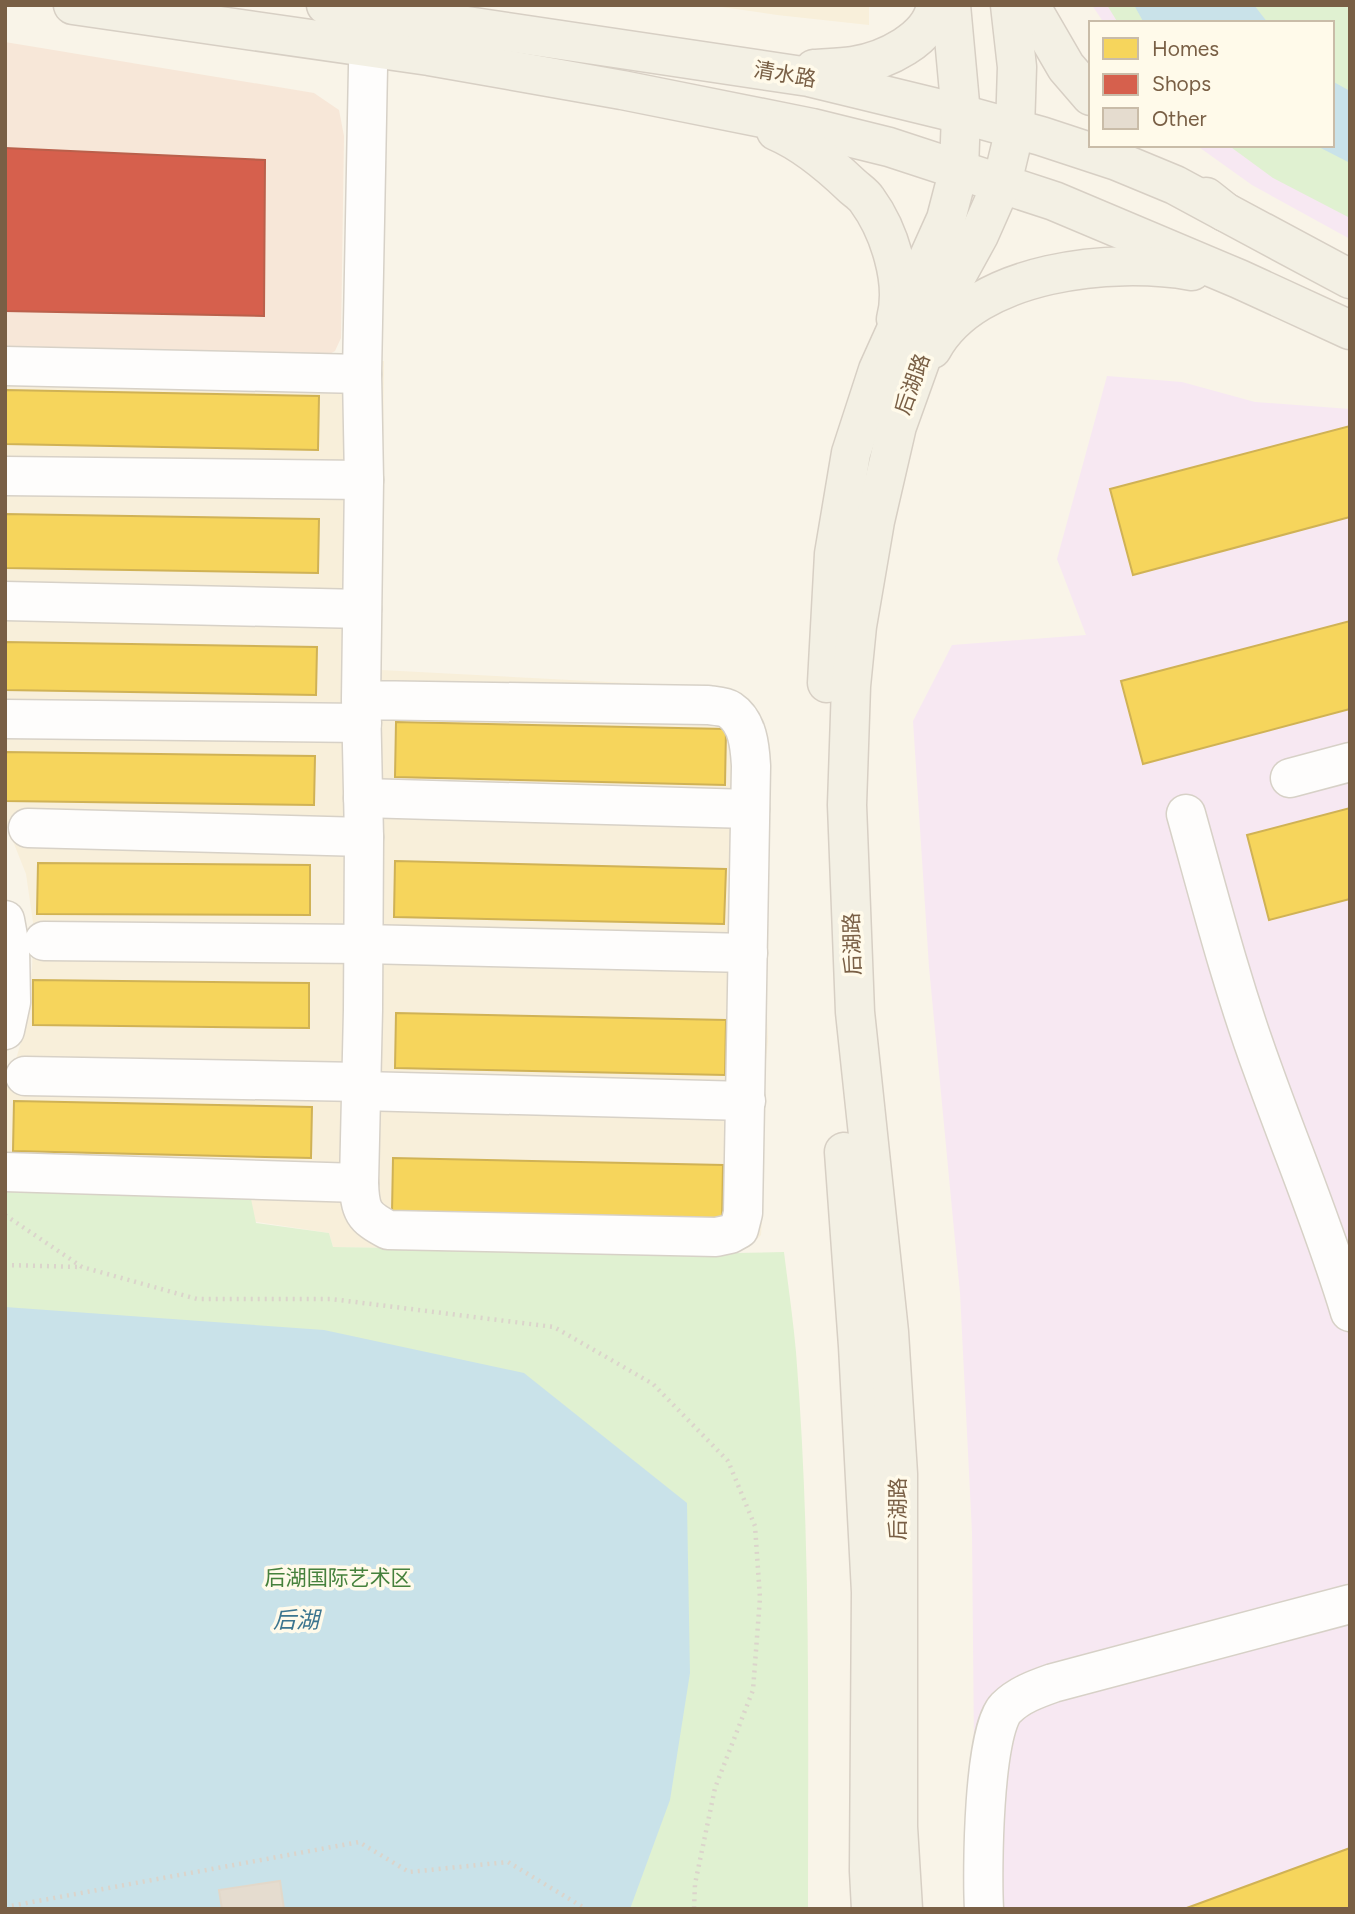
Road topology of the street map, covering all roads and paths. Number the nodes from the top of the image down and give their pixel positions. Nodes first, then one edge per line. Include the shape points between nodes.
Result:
1 (73, 5) edge
2 (327, 5) edge
3 (936, 5) edge
4 (951, 5) edge
5 (1010, 5) edge
6 (1030, 5) edge
7 (369, 29) junction
8 (767, 71) junction
9 (1089, 94) edge
10 (722, 110) junction
11 (961, 114) junction
12 (1016, 129) junction
13 (1142, 147) edge
14 (958, 169) junction
15 (1002, 183) junction
16 (1225, 212) junction
17 (1239, 279) junction
18 (1350, 279) edge
19 (1350, 330) edge
20 (890, 342) junction
21 (5, 366) edge
22 (362, 374) junction
23 (911, 387) junction
24 (5, 475) edge
25 (363, 480) junction
26 (5, 601) edge
27 (362, 608) junction
28 (361, 712) junction
29 (5, 719) edge
30 (1350, 762) edge
31 (1290, 778) dead end
32 (363, 798) junction
33 (750, 809) junction
34 (1186, 814) dead end
35 (28, 828) dead end
36 (364, 836) junction
37 (5, 920) edge
38 (44, 941) dead end
39 (363, 944) junction
40 (748, 953) junction
41 (5, 1030) edge
42 (24, 1076) dead end
43 (361, 1086) junction
44 (747, 1101) junction
45 (5, 1172) edge
46 (359, 1183) junction
47 (5, 1215) edge
48 (5, 1265) edge
49 (82, 1267) junction
50 (1350, 1312) edge
51 (1350, 1604) edge
52 (5, 1907) edge
53 (586, 1909) edge
54 (694, 1909) edge
55 (871, 1909) edge
56 (903, 1909) edge
57 (984, 1909) edge

1 - 7 main road
2 - 7 main road, 清水路
3 - 8 main road via 921,36 884,58 854,66
4 - 11 main road, 后湖路
5 - 12 main road, 后湖路 via 1017,67
6 - 9 main road via 1066,67
7 - 8 main road, 清水路
7 - 10 main road
7 - 22 street
8 - 11 main road, 清水路
10 - 14 main road via 812,128
10 - 20 main road via 780,132 825,161 866,199 889,240 898,276 900,306
11 - 12 main road, 清水路
11 - 14 main road, 后湖路
12 - 15 main road, 后湖路
12 - 16 main road, 清水路 via 1117,161
13 - 16 main road
14 - 15 main road
14 - 20 main road, 后湖路 via 946,219
15 - 17 main road
15 - 23 main road, 后湖路 via 940,306
16 - 18 main road
17 - 19 main road
17 - 23 main road via 1133,266 1071,270 1020,282 983,299 954,321
20 - 55 main road, 后湖路 via 851,453 834,554 822,830 871,1592
21 - 22 street
22 - 25 street
23 - 56 main road, 后湖路 via 875,521 857,626 850,686 847,805 855,1012 889,1332 898,1474 898,1827
24 - 25 street
25 - 27 street
26 - 27 street
27 - 28 street
28 - 29 street
28 - 32 street
28 - 33 street via 694,705 729,709 741,721 750,744
30 - 31 street
32 - 33 street
32 - 36 street
33 - 40 street
34 - 50 street via 1262,1069 1322,1224
35 - 36 street
36 - 39 street
37 - 41 street via 11,1002
38 - 39 street
39 - 40 street
39 - 43 street
40 - 44 street
42 - 43 street
43 - 44 street
43 - 46 street
44 - 46 street via 743,1213 739,1228 716,1237 388,1230 361,1210
45 - 46 street
47 - 49 path
48 - 49 path
49 - 54 path via 197,1299 331,1299 554,1327 653,1384 728,1461 755,1526 760,1598 753,1690 715,1788
51 - 57 street via 1053,1682 1004,1709 988,1774
52 - 53 path, bridge via 359,1842 409,1872 508,1862

